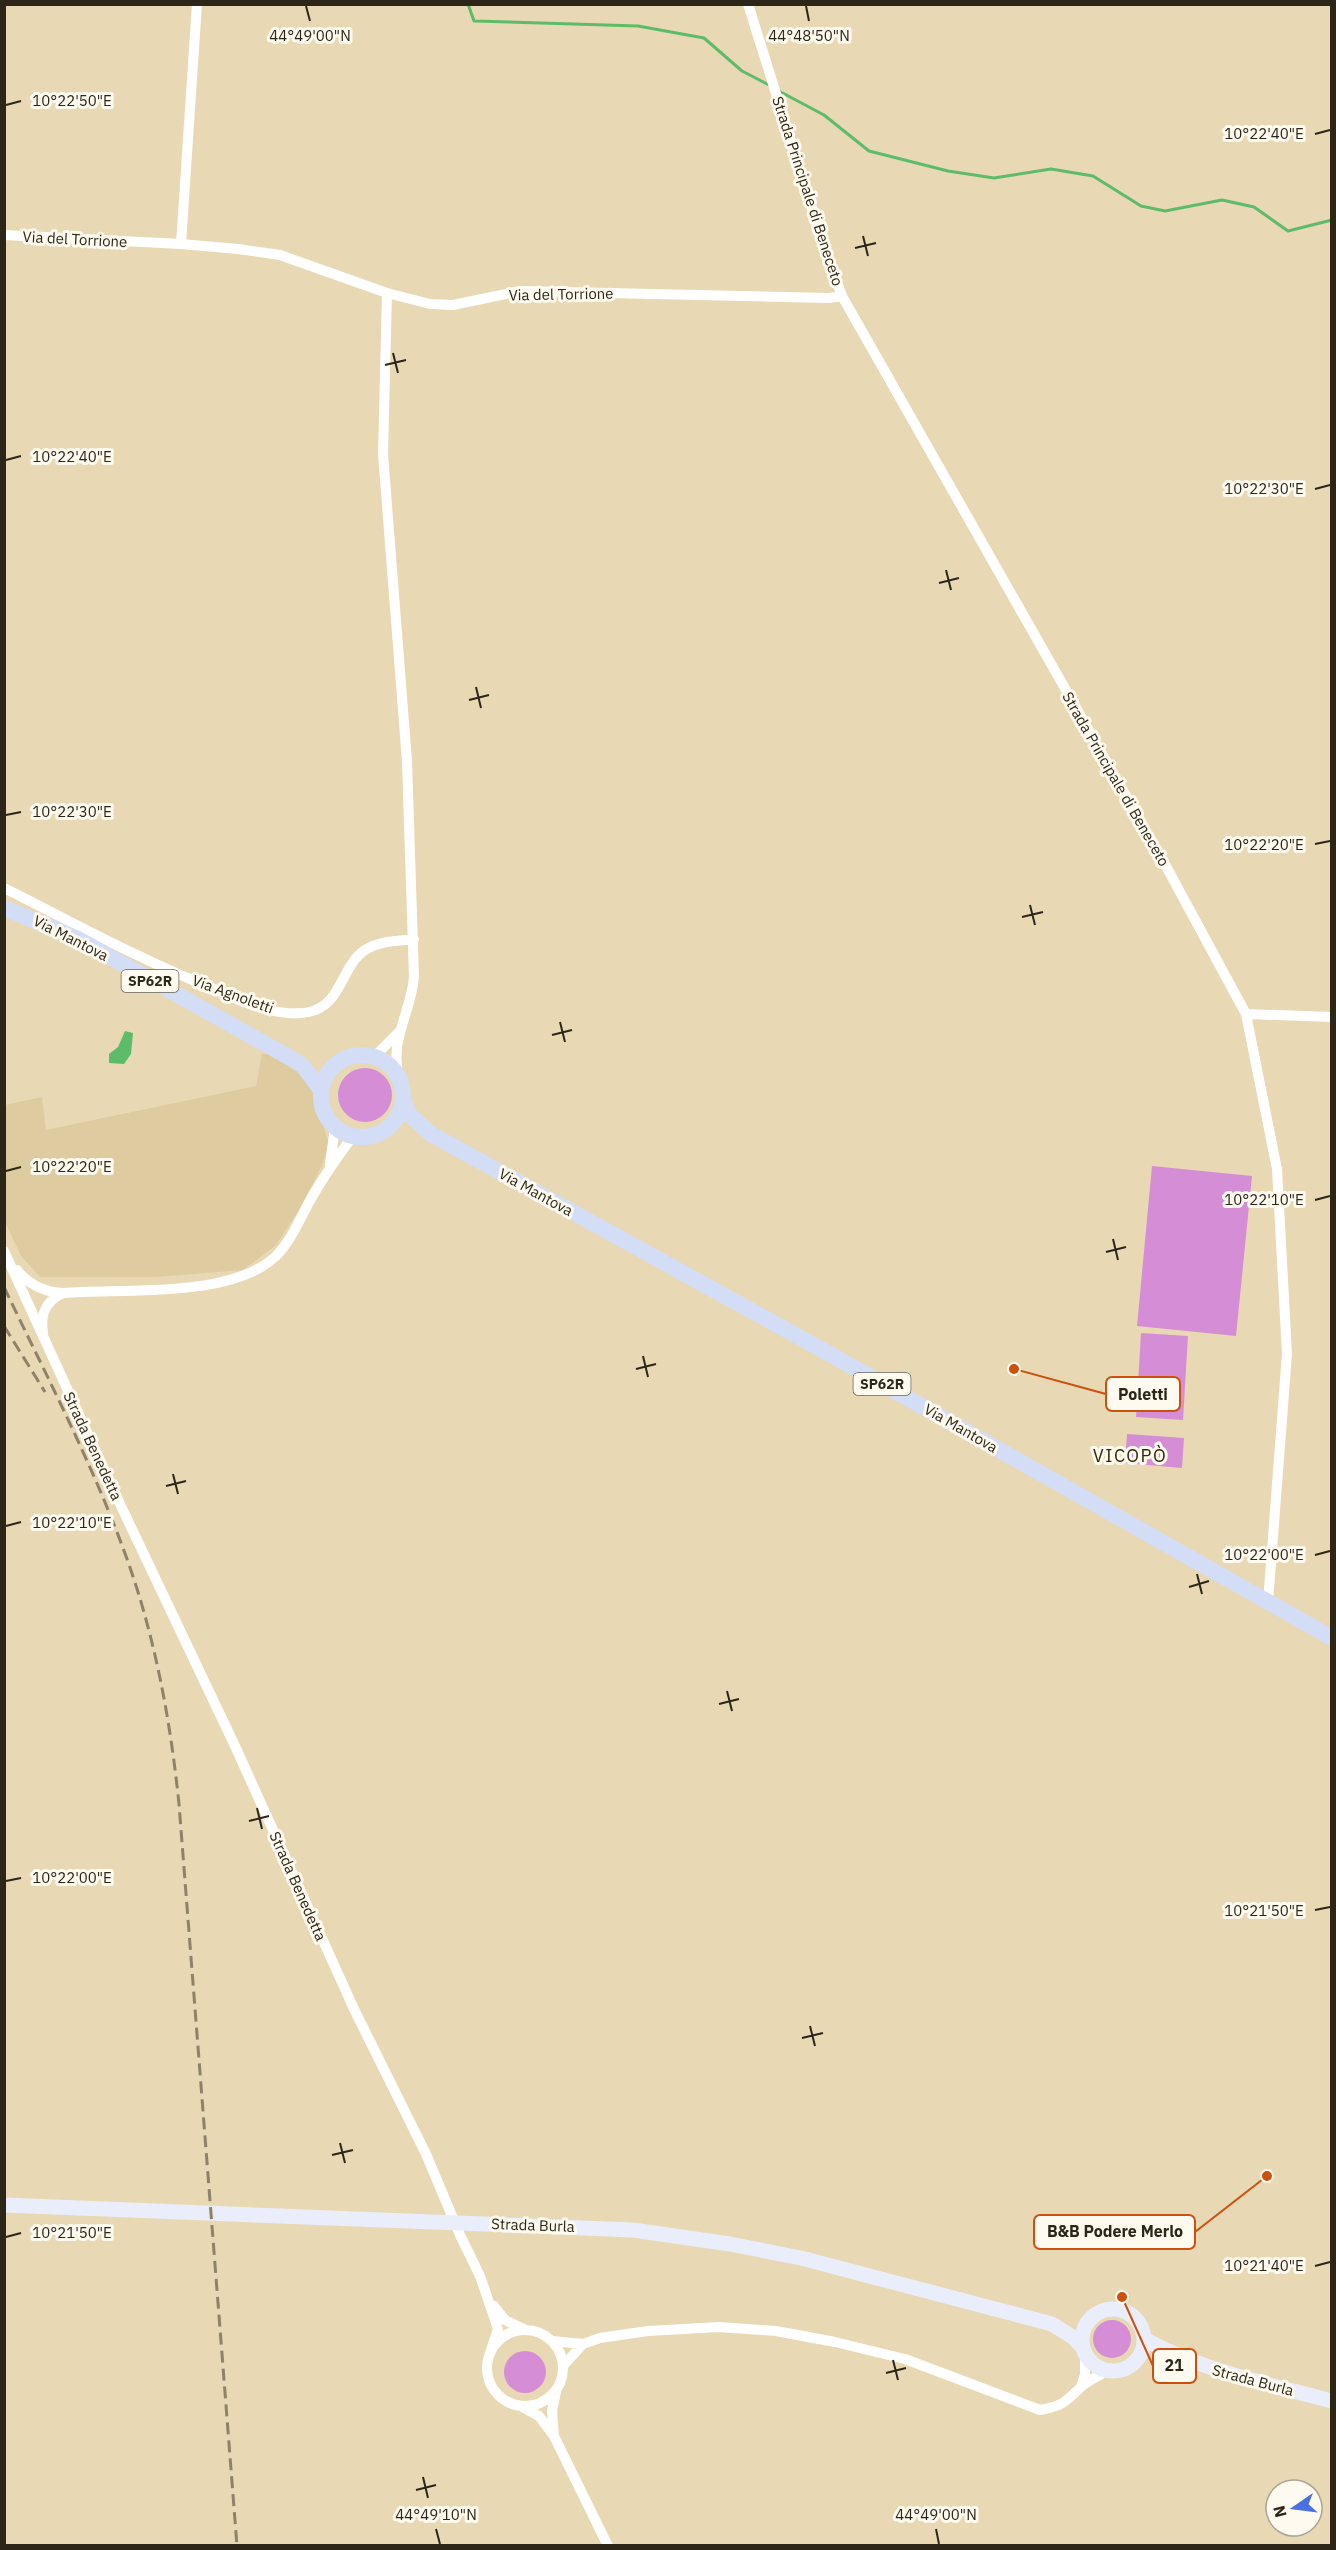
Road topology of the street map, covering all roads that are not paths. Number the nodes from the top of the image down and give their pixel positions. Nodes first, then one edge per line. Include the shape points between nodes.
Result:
1 (197, 4) edge
2 (748, 4) edge
3 (4, 235) edge
4 (181, 244) junction
5 (387, 293) junction
6 (842, 296) junction
7 (4, 888) edge
8 (4, 908) edge
9 (414, 939) junction
10 (1246, 1014) junction
11 (1332, 1017) edge
12 (399, 1032) junction
13 (374, 1056) junction
14 (294, 1060) junction
15 (336, 1063) junction
16 (399, 1078) junction
17 (321, 1090) junction
18 (403, 1100) junction
19 (335, 1127) junction
20 (386, 1130) junction
21 (431, 1134) junction
22 (352, 1136) junction
23 (330, 1168) junction
24 (6, 1255) edge
25 (37, 1286) junction
26 (21, 1288) junction
27 (63, 1293) junction
28 (45, 1306) junction
29 (44, 1341) junction
30 (1268, 1602) junction
31 (1332, 1638) edge
32 (4, 2205) edge
33 (490, 2301) junction
34 (1089, 2320) junction
35 (1052, 2324) junction
36 (526, 2330) junction
37 (1144, 2339) junction
38 (552, 2341) junction
39 (583, 2344) junction
40 (491, 2350) junction
41 (1083, 2351) junction
42 (1176, 2356) junction
43 (1134, 2364) junction
44 (564, 2365) junction
45 (1106, 2371) junction
46 (1081, 2387) junction
47 (556, 2392) junction
48 (1332, 2401) edge
49 (523, 2407) junction
50 (554, 2436) junction
51 (608, 2546) edge

1 - 4 street
2 - 6 street, Strada Principale di Beneceto
3 - 4 street, Via del Torrione
4 - 5 street, Via del Torrione via 280,255
5 - 6 street, Via del Torrione via 430,304 453,305 520,291
5 - 9 street via 383,454 407,761
6 - 10 street, Strada Principale di Beneceto
7 - 9 street, Via Agnoletti via 177,974 264,1009 288,1013 309,1012 328,1002 365,950
8 - 14 main road, Via Mantova / SP62R via 78,939
9 - 12 street via 412,1000
10 - 11 street
10 - 30 street, Strada Principale di Beneceto via 1276,1168 1287,1354
12 - 13 street
12 - 16 street
13 - 15 main road, Via Mantova / SP62R via 352,1056
13 - 16 main road
14 - 15 main road, Via Mantova / SP62R via 307,1064
14 - 17 main road, Via Mantova / SP62R
15 - 17 main road
16 - 18 main road, Via Mantova / SP62R
17 - 19 main road, Via Mantova / SP62R via 324,1113
18 - 20 main road via 394,1122
18 - 21 main road, Via Mantova / SP62R via 410,1115
19 - 22 main road
19 - 23 street, Strada Benedetta
20 - 21 main road, Via Mantova / SP62R via 409,1129
20 - 22 main road, Via Mantova / SP62R via 364,1137
21 - 30 main road, Via Mantova / SP62R
22 - 23 street, Strada Benedetta
23 - 27 street, Strada Benedetta via 288,1241 258,1270 209,1285
24 - 25 street, Strada Benedetta via 24,1279
24 - 26 street, Strada Benedetta
25 - 27 street, Strada Benedetta
25 - 28 street, Strada Benedetta
26 - 28 street, Strada Benedetta via 32,1302
26 - 29 street, Strada Benedetta
27 - 28 street
28 - 29 street, Strada Benedetta via 41,1321
29 - 33 street, Strada Benedetta via 354,2008 426,2154
30 - 31 main road, Via Mantova / SP62R
32 - 35 main road, Strada Burla via 633,2230 754,2248
33 - 36 street, Strada Benedetta via 506,2319
33 - 40 street, Strada Benedetta via 498,2329
34 - 35 main road, Strada Burla
34 - 37 main road, Strada Burla via 1105,2309 1123,2310 1138,2322
34 - 41 main road via 1084,2328
35 - 41 main road, Strada Burla via 1074,2338
36 - 38 street, Strada Benedetta
36 - 40 street via 506,2335
37 - 42 main road, Strada Burla
37 - 43 main road
38 - 39 street, Strada Benedetta
38 - 44 street
39 - 44 street
39 - 46 street via 648,2331 719,2327 776,2331 905,2359 1040,2410 1063,2404
40 - 49 street, Strada Benedetta via 486,2367 488,2380 501,2399
41 - 45 main road, Strada Burla
41 - 46 street via 1085,2374
42 - 43 main road, Strada Burla via 1155,2356
42 - 48 main road, Strada Burla
43 - 45 main road, Strada Burla
44 - 47 street, Strada Benedetta
45 - 46 street
47 - 49 street via 547,2401
47 - 50 street, Strada Benedetta via 552,2411
49 - 50 street, Strada Benedetta via 540,2416
50 - 51 street, Strada Benedetta

